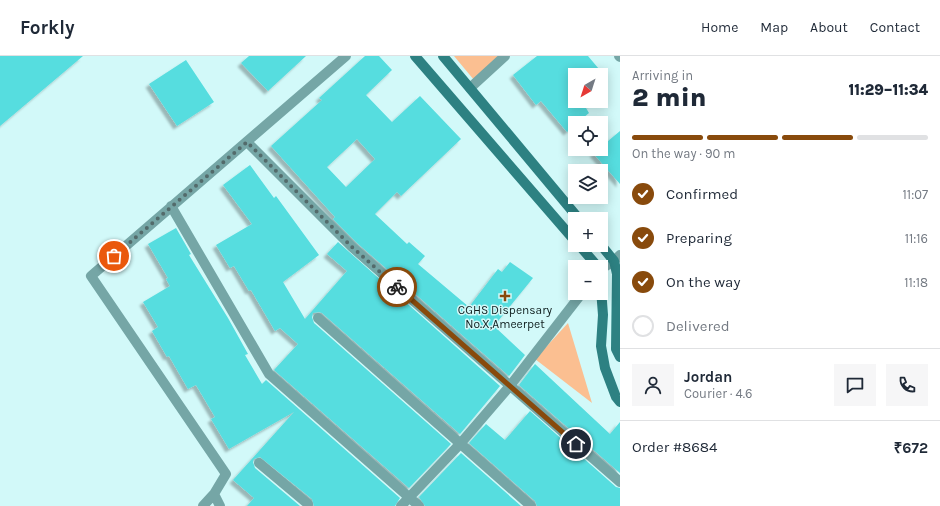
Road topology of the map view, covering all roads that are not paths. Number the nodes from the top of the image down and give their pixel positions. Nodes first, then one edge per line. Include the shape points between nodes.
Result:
1 (346, 56) edge
2 (415, 56) edge
3 (443, 56) edge
4 (505, 56) edge
5 (470, 88) junction
6 (247, 142) junction
7 (171, 206) junction
8 (573, 212) edge
9 (568, 233) edge
10 (608, 251) edge
11 (585, 252) edge
12 (617, 258) edge
13 (592, 260) edge
14 (608, 264) edge
15 (577, 300) edge
16 (602, 300) edge
17 (318, 318) dead end
18 (620, 357) edge
19 (509, 387) junction
20 (620, 402) edge
21 (460, 444) junction
22 (259, 464) dead end
23 (620, 482) edge
24 (214, 494) junction
25 (409, 497) junction
26 (308, 505) edge
27 (203, 506) edge
28 (220, 506) edge
29 (402, 506) edge
30 (419, 506) edge
31 (531, 506) edge

1 - 6 street
2 - 9 main road
3 - 5 main road
4 - 5 street
5 - 8 main road
6 - 7 street
6 - 19 street via 352,247
7 - 24 street via 91,276 226,474
7 - 25 street via 269,374
10 - 12 main road
11 - 13 main road
12 - 14 street
12 - 18 main road via 616,349
15 - 19 street
16 - 20 main road via 601,346 605,368
17 - 21 street
19 - 21 street
19 - 23 street
21 - 25 street
21 - 31 street
22 - 26 street
24 - 27 street
24 - 28 street
25 - 29 street
25 - 30 street

